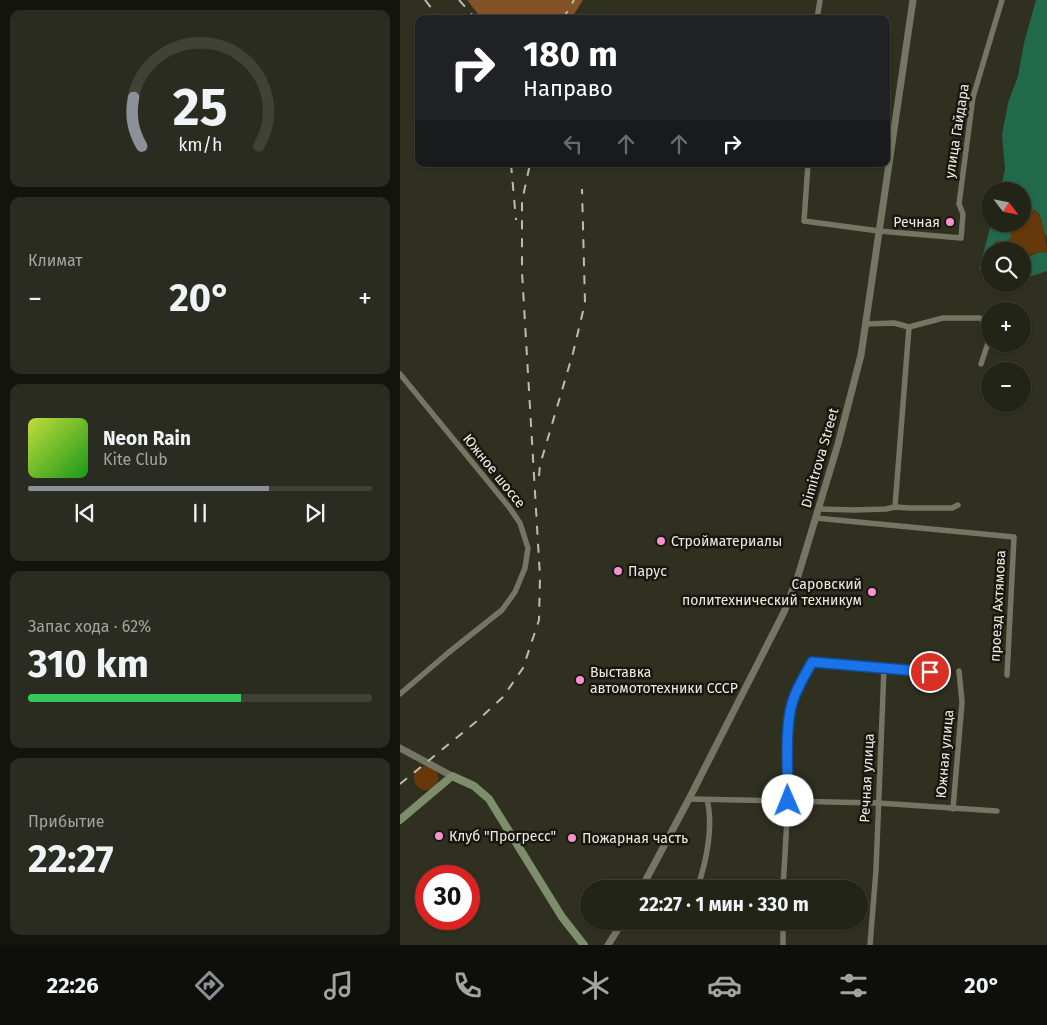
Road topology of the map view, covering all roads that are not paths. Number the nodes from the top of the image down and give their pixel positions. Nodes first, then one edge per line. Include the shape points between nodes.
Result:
1 (820, 0) edge
2 (913, 0) edge
3 (1002, 0) edge
4 (818, 15) edge
5 (890, 156) edge
6 (808, 167) edge
7 (888, 167) edge
8 (879, 231) junction
9 (865, 324) junction
10 (909, 327) junction
11 (982, 362) edge
12 (400, 374) edge
13 (958, 505) dead end
14 (896, 506) junction
15 (818, 509) junction
16 (816, 518) junction
17 (884, 668) junction
18 (939, 672) dead end
19 (958, 672) dead end
20 (1007, 676) dead end
21 (400, 694) edge
22 (400, 748) edge
23 (452, 776) junction
24 (689, 799) junction
25 (707, 800) junction
26 (788, 801) junction
27 (878, 803) junction
28 (953, 809) junction
29 (997, 811) dead end
30 (400, 820) edge
31 (646, 880) edge
32 (700, 880) edge
33 (784, 880) edge
34 (617, 930) edge
35 (783, 930) edge
36 (584, 945) edge
37 (608, 945) edge
38 (783, 945) edge
39 (870, 945) edge

1 - 4 street
2 - 5 street, Dimitrova Street
3 - 8 street, улица Гайдара via 973,97 959,204 963,214 960,238
6 - 8 street via 804,221
7 - 8 street, Dimitrova Street
8 - 9 street, Dimitrova Street
9 - 10 street via 894,323
9 - 15 street, Dimitrova Street via 855,380
10 - 11 street via 943,318 980,318 986,323 988,343
10 - 14 street
12 - 21 street, Южное шоссе via 509,507 520,523 528,548 525,568 515,592 502,610
13 - 14 street via 942,509
14 - 15 street via 886,509
15 - 16 street, Dimitrova Street
16 - 20 street, проезд Ахтямова via 1014,537
16 - 24 street, Dimitrova Street via 788,604
17 - 18 street
17 - 26 street via 812,662 797,689 790,711
17 - 27 street, Речная улица
19 - 28 street, Южная улица via 962,702
22 - 23 street
23 - 30 main road
23 - 36 main road via 474,786 489,799 562,917
24 - 25 street
24 - 31 street, Dimitrova Street
25 - 26 street
25 - 32 street via 710,824
26 - 27 street
26 - 33 street
27 - 28 street
27 - 39 street, Речная улица
28 - 29 street
34 - 37 street
35 - 38 street

